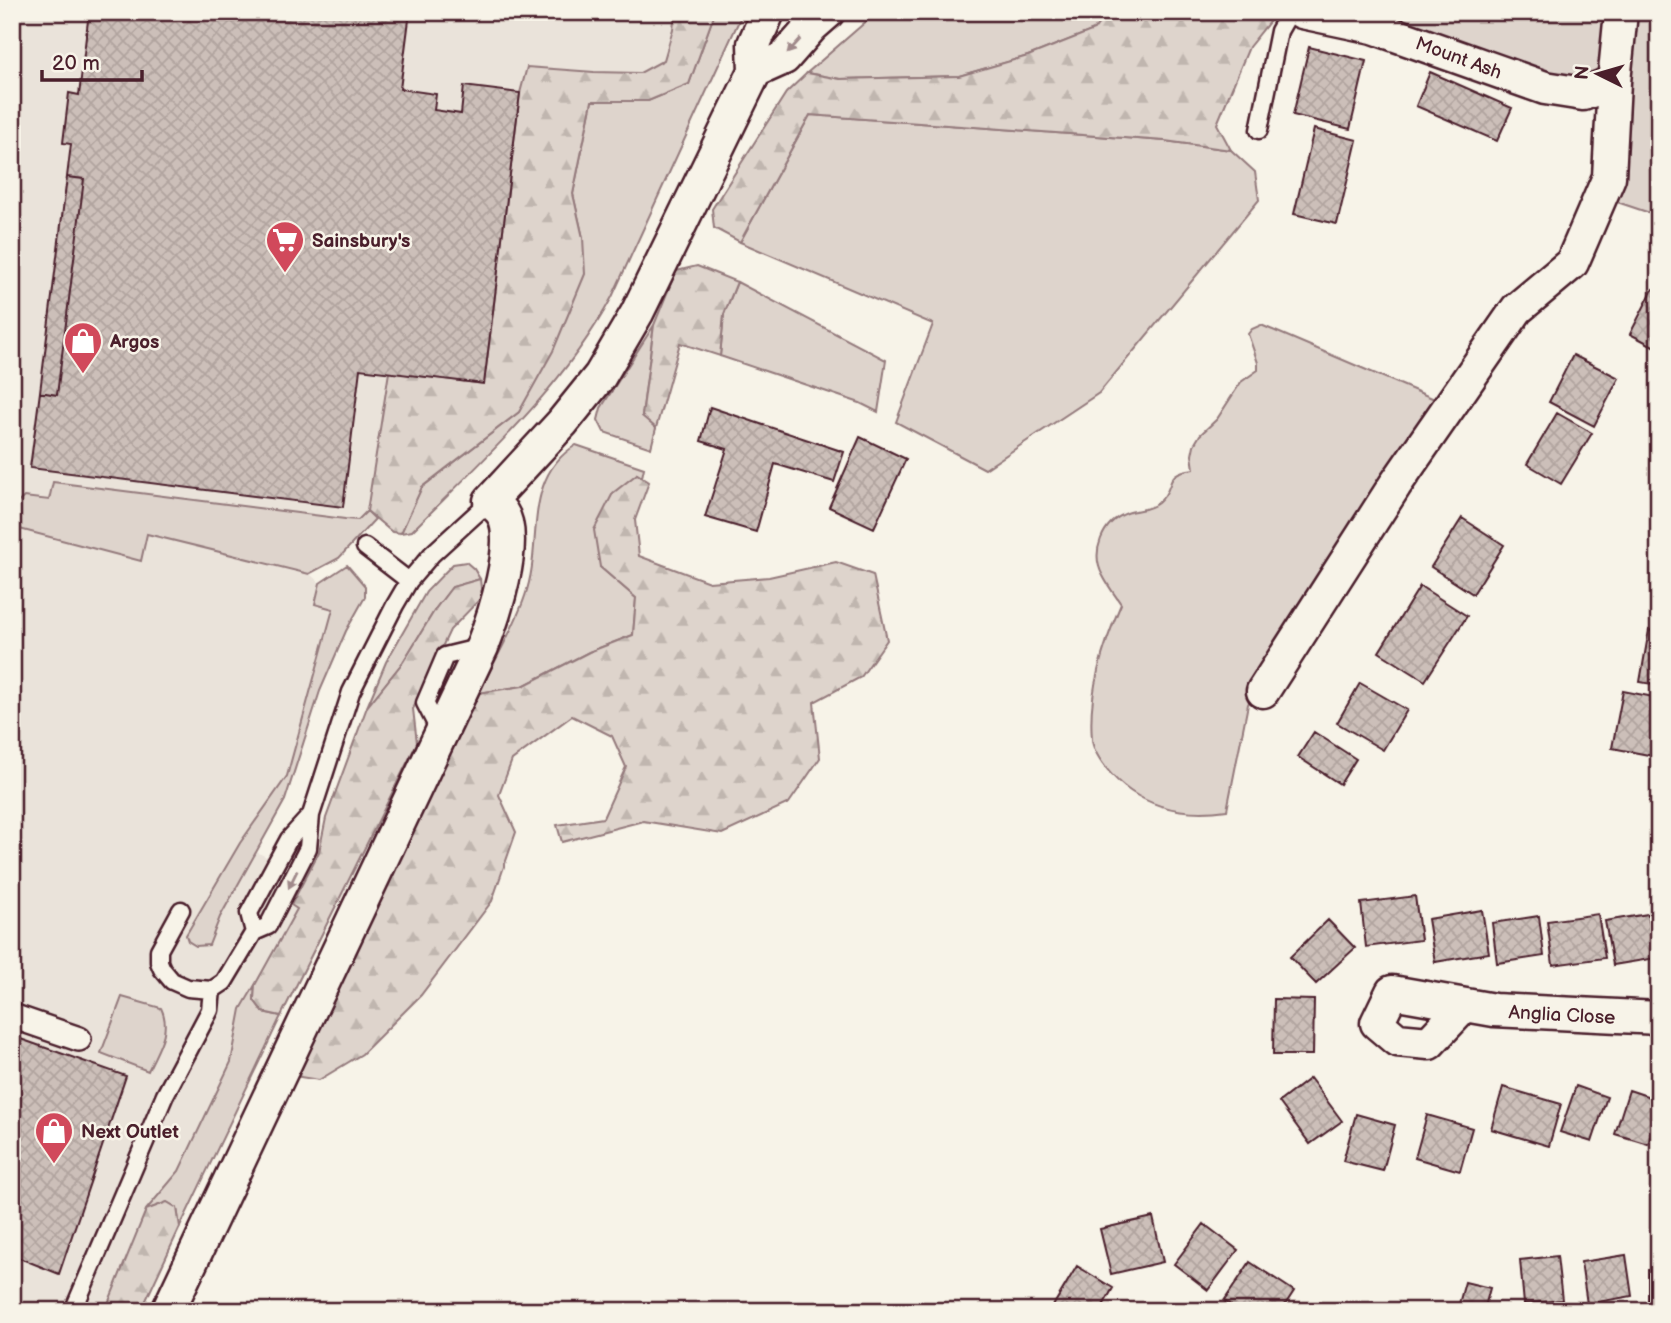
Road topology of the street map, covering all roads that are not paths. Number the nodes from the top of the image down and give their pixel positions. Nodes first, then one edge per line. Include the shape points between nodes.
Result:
1 (768, 12) edge
2 (828, 12) edge
3 (1290, 12) edge
4 (1302, 12) edge
5 (1621, 12) edge
6 (755, 71) junction
7 (1614, 82) junction
8 (1259, 130) dead end
9 (490, 501) junction
10 (365, 547) dead end
11 (409, 581) junction
12 (1263, 691) dead end
13 (311, 815) junction
14 (181, 910) dead end
15 (254, 932) junction
16 (212, 990) junction
17 (1465, 1005) dead end
18 (12, 1016) edge
19 (1659, 1018) edge
20 (79, 1039) dead end
21 (73, 1311) edge
22 (168, 1311) edge

1 - 6 street via 754,44
2 -> 6 street via 784,58
3 - 8 lane via 1279,31
4 - 7 street, Mount Ash via 1373,27 1545,88 1583,94
5 - 7 street
6 - 9 street via 637,313 600,376
7 - 12 street via 1609,177 1572,263 1517,309 1395,485
9 - 11 lane
9 - 22 street via 503,513 508,527 501,593 482,647
10 - 11 lane
11 - 13 lane via 351,692
13 -> 15 lane via 308,848 268,926
13 - 15 lane via 289,839 249,913
14 - 16 lane via 159,950 162,969 172,981 188,988
15 - 16 lane via 224,982
16 - 21 lane via 210,1010 166,1095
17 - 19 street, Anglia Close
18 - 20 street

